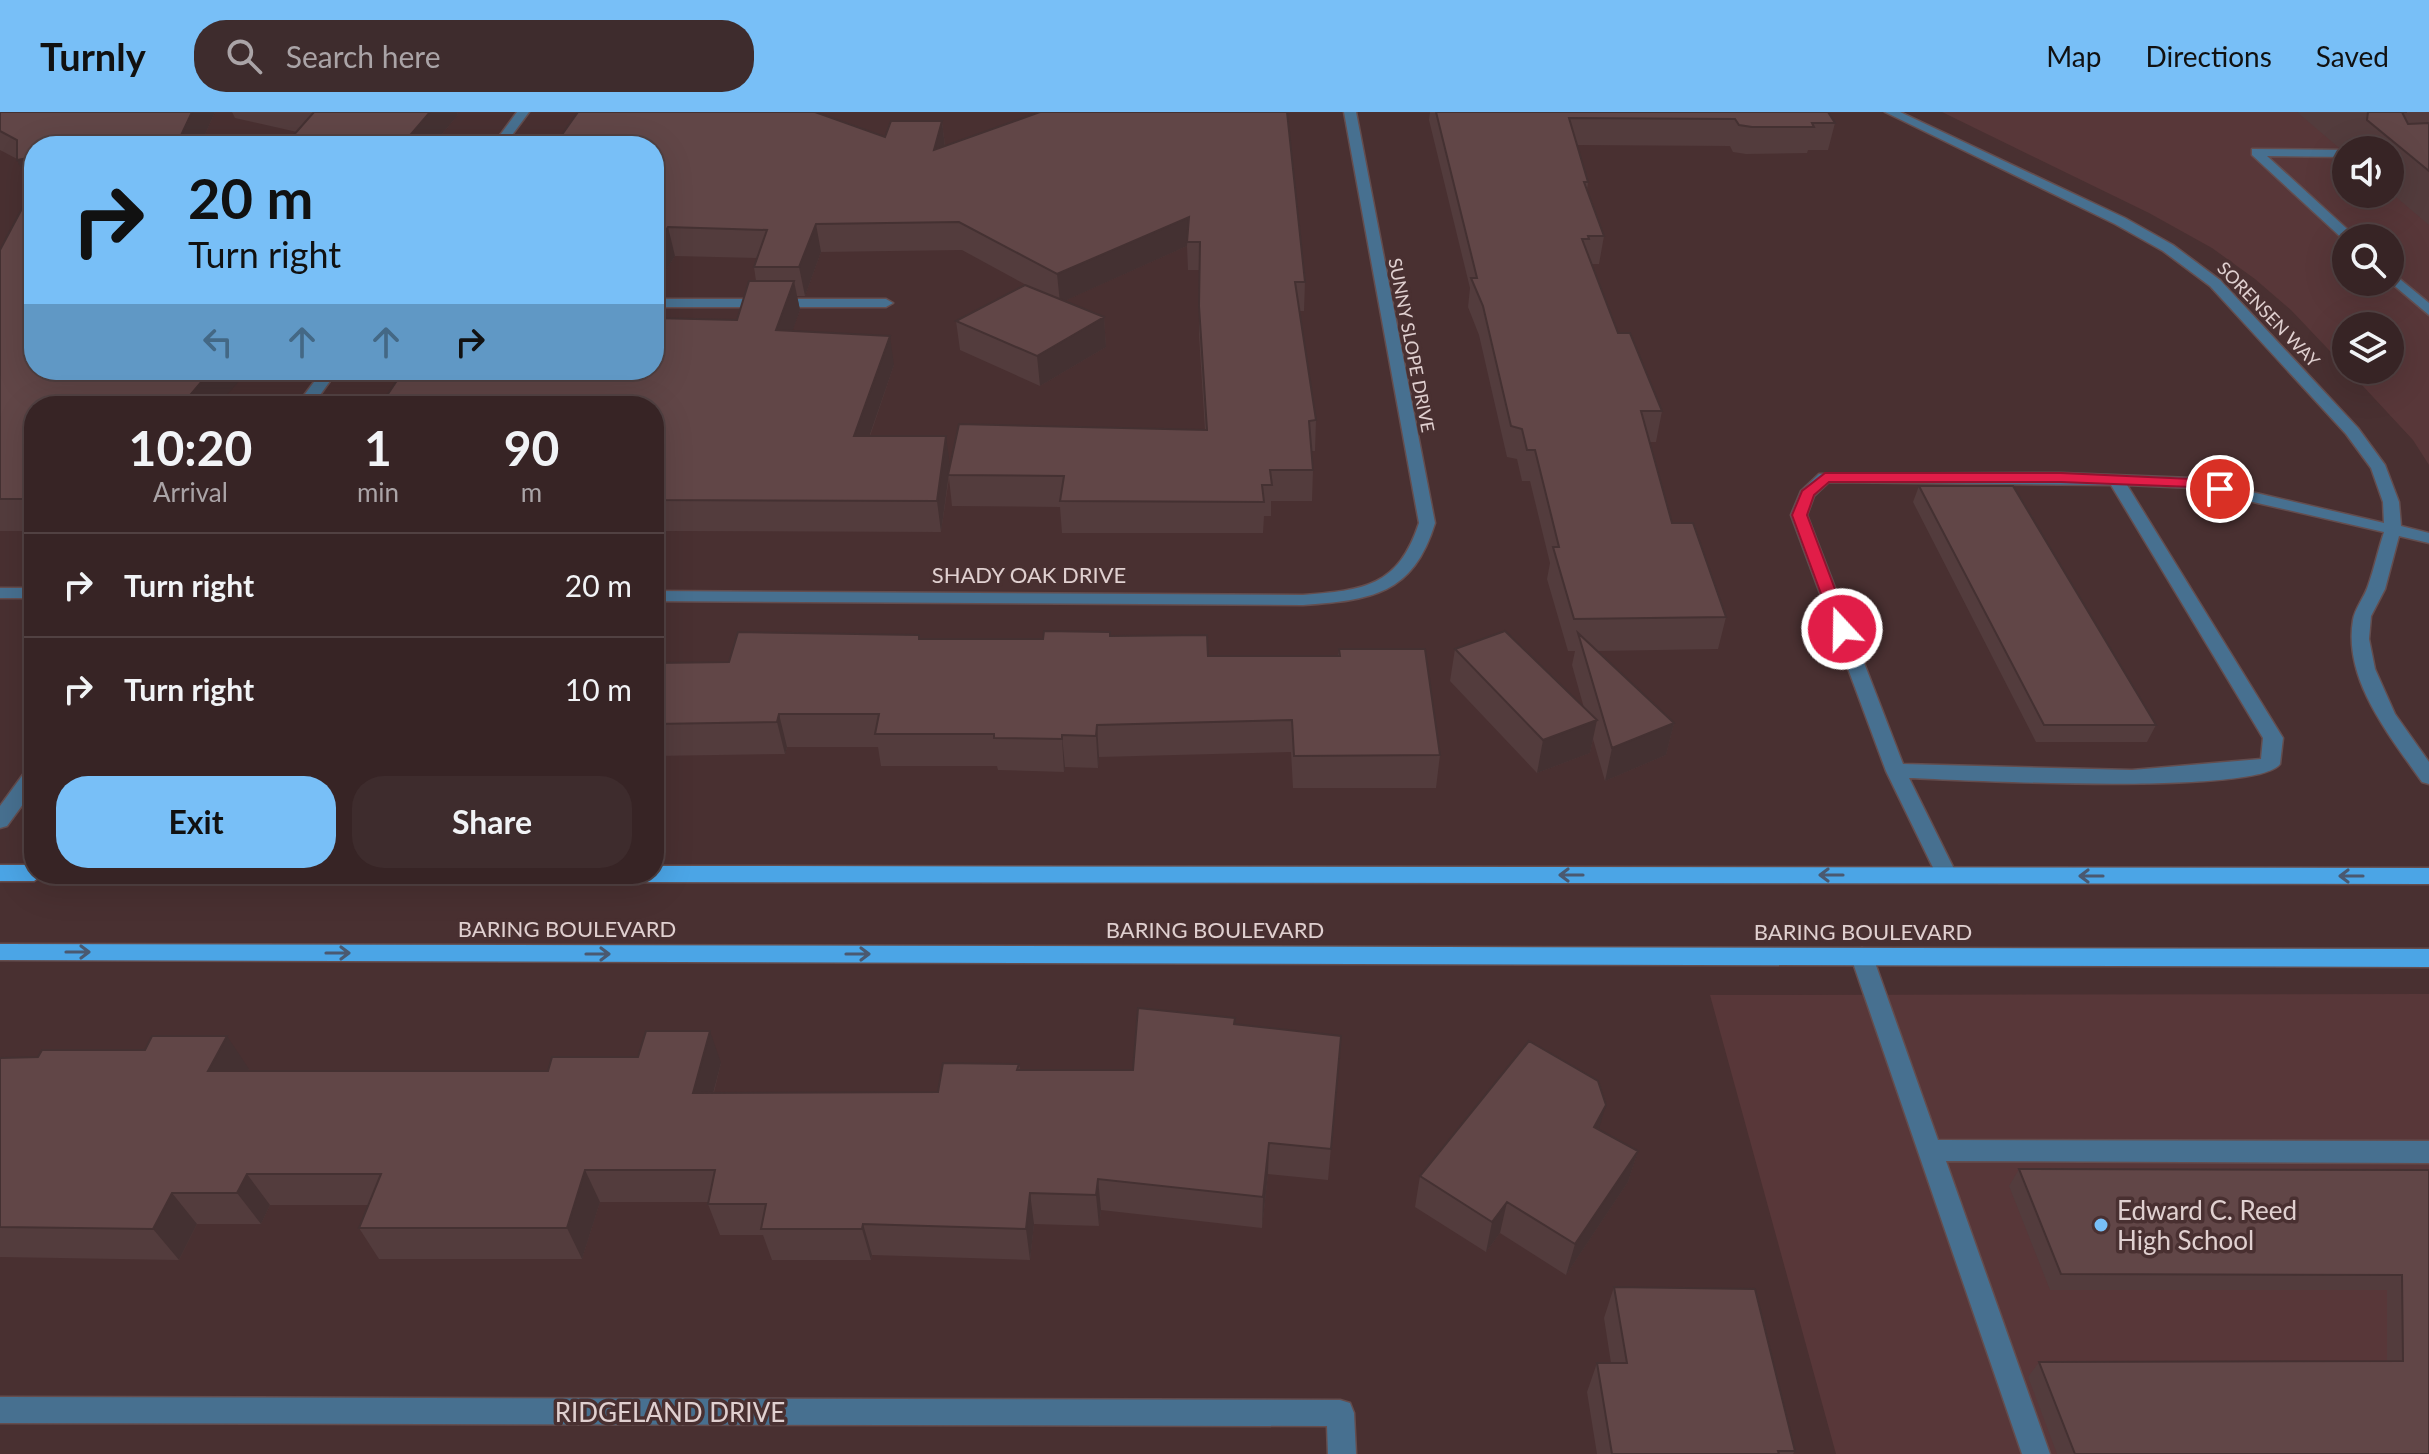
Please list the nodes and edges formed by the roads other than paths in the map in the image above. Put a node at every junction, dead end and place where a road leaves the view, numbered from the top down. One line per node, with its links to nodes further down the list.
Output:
1 (523, 112): 4 (street)
2 (1350, 112): 14 (street, SUNNY SLOPE DRIVE)
3 (1891, 112): 12 (street, SORENSEN WAY)
4 (505, 136)
5 (2332, 153): 6 (street)
6 (2335, 224)
7 (2404, 288): 10 (street)
8 (664, 303): 9 (street)
9 (886, 303)
10 (2429, 311)
11 (2116, 480): 12 (street); 18 (street); 18 (street)
12 (2393, 529): 13 (street); 19 (street, SORENSEN WAY)
13 (2429, 538)
14 (1400, 577): 17 (street, SHADY OAK DRIVE)
15 (0, 593): 16 (street)
16 (24, 593)
17 (664, 596)
18 (1896, 771): 25 (street)
19 (2429, 777)
20 (24, 788): 21 (street)
21 (0, 821)
22 (0, 873): 23 (main road)
23 (24, 873)
24 (664, 874): 25 (main road, one-way to 24)
25 (1946, 875): 26 (main road, one-way to 25)
26 (2429, 876)
27 (0, 952): 28 (main road, BARING BOULEVARD, one-way to 28)
28 (1862, 957): 29 (main road, BARING BOULEVARD); 30 (street)
29 (2429, 958)
30 (1929, 1150): 31 (street); 34 (street)
31 (2429, 1152)
32 (0, 1410): 33 (street, RIDGELAND DRIVE)
33 (1342, 1454)
34 (2036, 1454)

